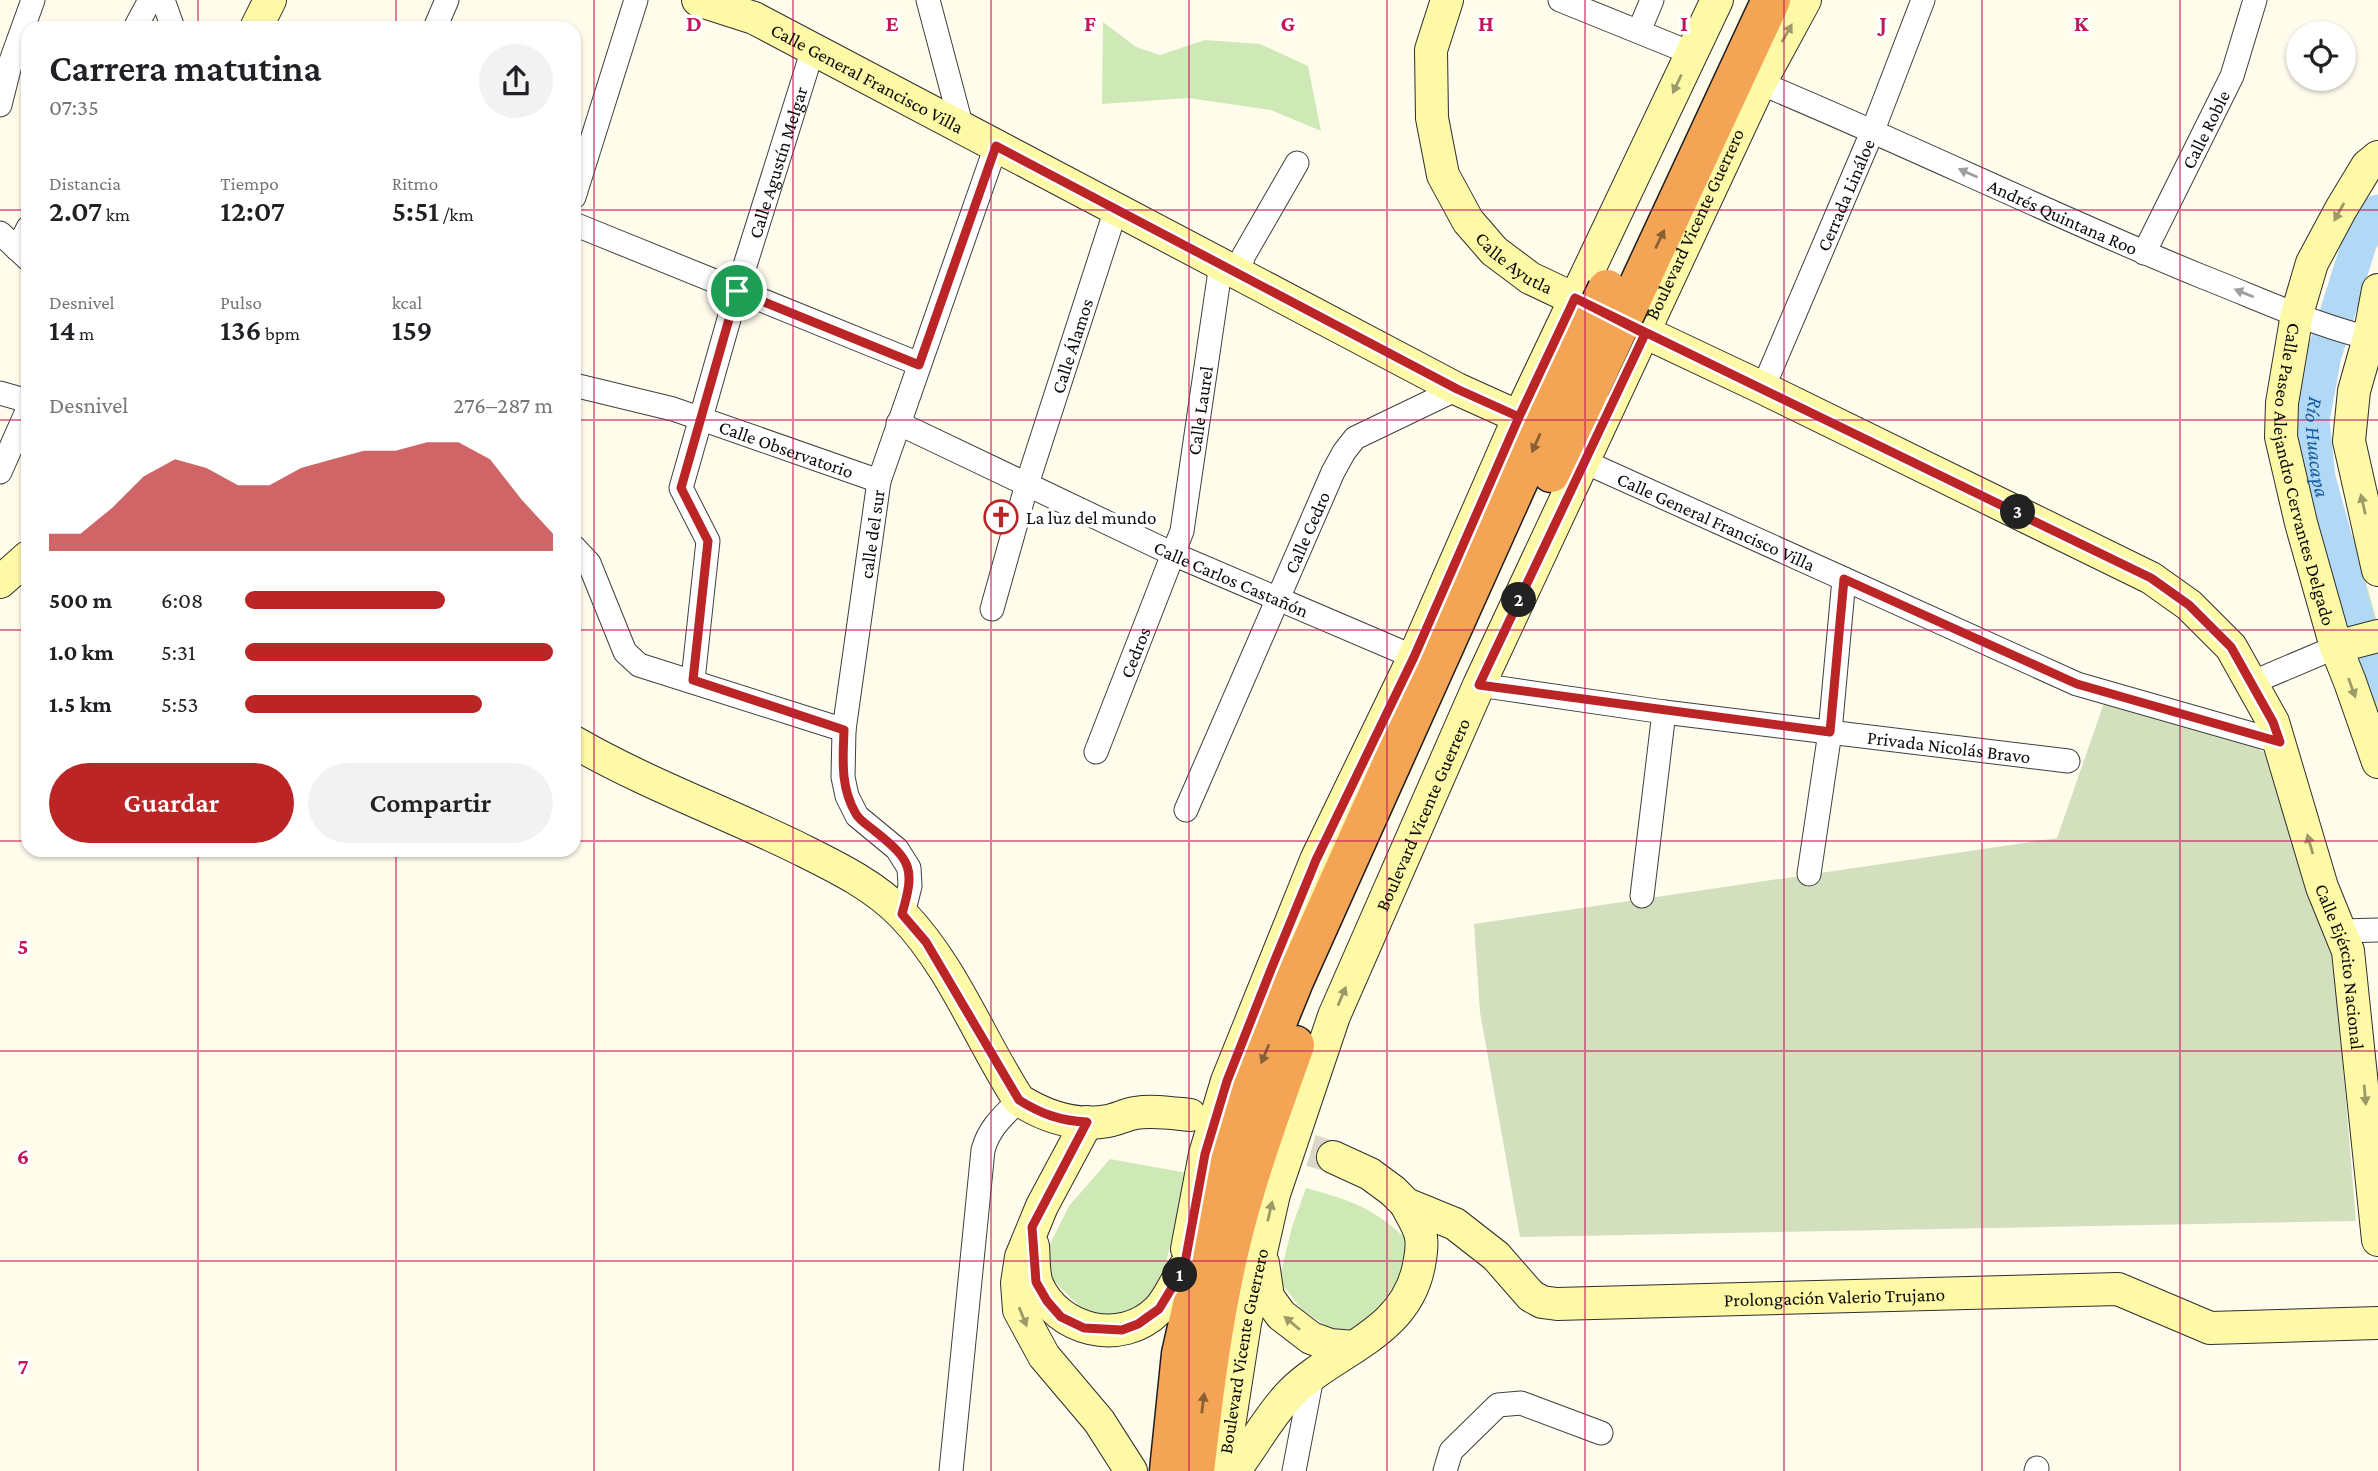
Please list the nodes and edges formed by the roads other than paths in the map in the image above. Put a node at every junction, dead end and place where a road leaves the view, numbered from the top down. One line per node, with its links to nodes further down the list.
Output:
1 (33, 0): 18 (street)
2 (150, 0): 19 (street)
3 (163, 0): 20 (street)
4 (270, 0): 21 (main road)
5 (447, 0): 22 (street)
6 (636, 0): 34 (street)
7 (698, 0): 25 (main road, Calle General Francisco Villa)
8 (928, 0): 29 (street)
9 (1447, 0): 41 (main road, Calle Ayutla)
10 (1560, 0): 23 (street)
11 (1652, 0): 23 (street)
12 (1717, 0): 26 (main road, Boulevard Vicente Guerrero)
13 (1745, 0): 41 (highway, Boulevard Vicente Guerrero)
14 (1771, 0): 41 (highway, Boulevard Vicente Guerrero, one-way to 14)
15 (1805, 0): 27 (main road, Boulevard Vicente Guerrero, one-way to 15)
16 (1923, 0): 30 (street, Cerrada Lináloe)
17 (2255, 0): 37 (street, Calle Roble)
18 (25, 21)
19 (139, 21)
20 (170, 21)
21 (260, 21)
22 (438, 21)
23 (1639, 31): 26 (street)
24 (21, 33): 28 (street)
25 (813, 49): 29 (main road, Calle General Francisco Villa); 40 (street, Calle Agustín Melgar)
26 (1691, 53): 41 (main road, Boulevard Vicente Guerrero, one-way to 41)
27 (1760, 83): 30 (street, Andrés Quintana Roo); 41 (main road, Boulevard Vicente Guerrero)
28 (0, 105)
29 (962, 128): 31 (main road, Calle General Francisco Villa)
30 (1873, 130): 37 (street, Andrés Quintana Roo, one-way to 30); 47 (street, Cerrada Lináloe)
31 (996, 146): 35 (main road, Calle General Francisco Villa); 44 (street, calle del sur)
32 (2378, 156): 42 (main road, Calle Paseo Alejandro Cervantes Delgado, one-way to 42)
33 (1297, 163): 38 (street, Calle Laurel)
34 (581, 175)
35 (1116, 209): 38 (main road, Calle General Francisco Villa); 58 (street, Calle Álamos)
36 (581, 227): 40 (street)
37 (2144, 253): 42 (street, Andrés Quintana Roo, one-way to 37)
38 (1229, 268): 48 (main road, Calle General Francisco Villa); 60 (street, Calle Laurel)
39 (2378, 290): 43 (main road)
40 (737, 291): 44 (street); 52 (street, Calle Agustín Melgar)
41 (1614, 306): 45 (highway, Boulevard Vicente Guerrero, bridge); 47 (main road, Calle Ayutla); 51 (main road, Boulevard Vicente Guerrero); 55 (main road, Boulevard Vicente Guerrero)
42 (2302, 316): 43 (street, Andrés Quintana Roo); 68 (main road, Calle Paseo Alejandro Cervantes Delgado)
43 (2368, 338): 62 (main road, one-way to 43)
44 (919, 365): 53 (street, calle del sur)
45 (1577, 384): 103 (highway, Boulevard Vicente Guerrero, one-way to 103); 104 (highway, Boulevard Vicente Guerrero, one-way to 45)
46 (581, 387): 52 (street, Calle Observatorio)
47 (1763, 388): 71 (main road, Calle Ayutla)
48 (1457, 389): 51 (main road, Calle General Francisco Villa); 65 (street, Calle Cedro)
49 (0, 393): 50 (street)
50 (21, 399)
51 (1519, 417): 69 (main road, Boulevard Vicente Guerrero)
52 (700, 418): 57 (street, Calle Observatorio); 70 (street, Calle Agustín Melgar)
53 (898, 423): 57 (street, calle del sur); 58 (street, Calle Carlos Castañón)
54 (21, 425): 56 (street)
55 (1585, 461): 63 (street, Calle General Francisco Villa); 72 (main road, Boulevard Vicente Guerrero)
56 (0, 472)
57 (879, 481): 74 (street, calle del sur)
58 (1027, 484): 60 (street, Calle Carlos Castañón); 66 (street, Calle Álamos)
59 (581, 554): 70 (street)
60 (1173, 554): 65 (street, Calle Carlos Castañón); 78 (street, Cedros)
61 (21, 563): 64 (main road)
62 (2378, 570)
63 (1844, 579): 75 (street); 76 (street, Calle General Francisco Villa)
64 (0, 582)
65 (1278, 599): 69 (street, Calle Carlos Castañón); 81 (street, Calle Cedro)
66 (992, 609)
67 (2378, 636): 68 (main road)
68 (2341, 646): 71 (street); 80 (main road, Calle Paseo Alejandro Cervantes Delgado, one-way to 80)
69 (1414, 657): 95 (main road, Boulevard Vicente Guerrero)
70 (693, 680): 74 (street)
71 (2251, 682): 76 (main road, Calle Ayutla)
72 (1479, 685): 73 (street, Privada Nicolás Bravo); 94 (main road, Boulevard Vicente Guerrero, one-way to 72)
73 (1664, 712): 75 (street, Privada Nicolás Bravo); 83 (street)
74 (844, 730): 84 (street, calle del sur)
75 (1830, 732): 79 (street, Privada Nicolás Bravo); 82 (street)
76 (2280, 742): 86 (main road, Calle Ejército Nacional, one-way to 76)
77 (581, 746): 84 (main road)
78 (1096, 752)
79 (2068, 761)
80 (2378, 762)
81 (1186, 810)
82 (1809, 874)
83 (1642, 896)
84 (902, 914): 87 (main road)
85 (2378, 930): 86 (street)
86 (2341, 931): 93 (main road, Calle Ejército Nacional, one-way to 93)
87 (1019, 1100): 89 (main road); 100 (street)
88 (1190, 1115): 89 (main road)
89 (1087, 1122): 92 (main road)
90 (1333, 1157): 91 (main road, Prolongación Valerio Trujano)
91 (1406, 1204): 96 (main road, Prolongación Valerio Trujano); 97 (main road)
92 (1032, 1227): 95 (main road); 101 (main road, one-way to 101)
93 (2377, 1229)
94 (1261, 1251): 97 (main road, one-way to 94); 105 (main road, Boulevard Vicente Guerrero)
95 (1184, 1268): 102 (main road, Boulevard Vicente Guerrero)
96 (2378, 1323)
97 (1353, 1347): 98 (main road)
98 (1312, 1377): 106 (main road); 107 (street)
99 (1601, 1433): 108 (street)
100 (951, 1471)
101 (1131, 1471)
102 (1151, 1471)
103 (1169, 1471)
104 (1195, 1471)
105 (1222, 1471)
106 (1234, 1471)
107 (1294, 1471)
108 (1445, 1471)

